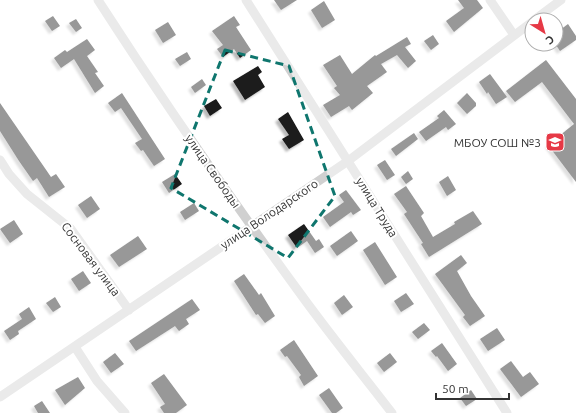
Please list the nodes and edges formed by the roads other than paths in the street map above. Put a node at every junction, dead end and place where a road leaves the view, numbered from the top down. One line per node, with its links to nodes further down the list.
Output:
1 (98, 0): 10 (street, улица Свободы)
2 (246, 0): 9 (street, улица Труда)
3 (490, 0): 7 (street)
4 (560, 0): 5 (street, улица Володарского)
5 (545, 12)
6 (524, 28): 7 (street, улица Володарского)
7 (514, 35): 9 (street, улица Володарского)
8 (0, 160): 11 (street, Сосновая улица)
9 (348, 161): 10 (street, улица Володарского); 16 (street, улица Труда)
10 (251, 226): 11 (street, улица Володарского); 15 (street, улица Свободы)
11 (129, 310): 12 (street, улица Володарского)
12 (74, 347): 13 (street, улица Володарского); 14 (street)
13 (0, 396)
14 (125, 413)
15 (392, 413)
16 (508, 413)

